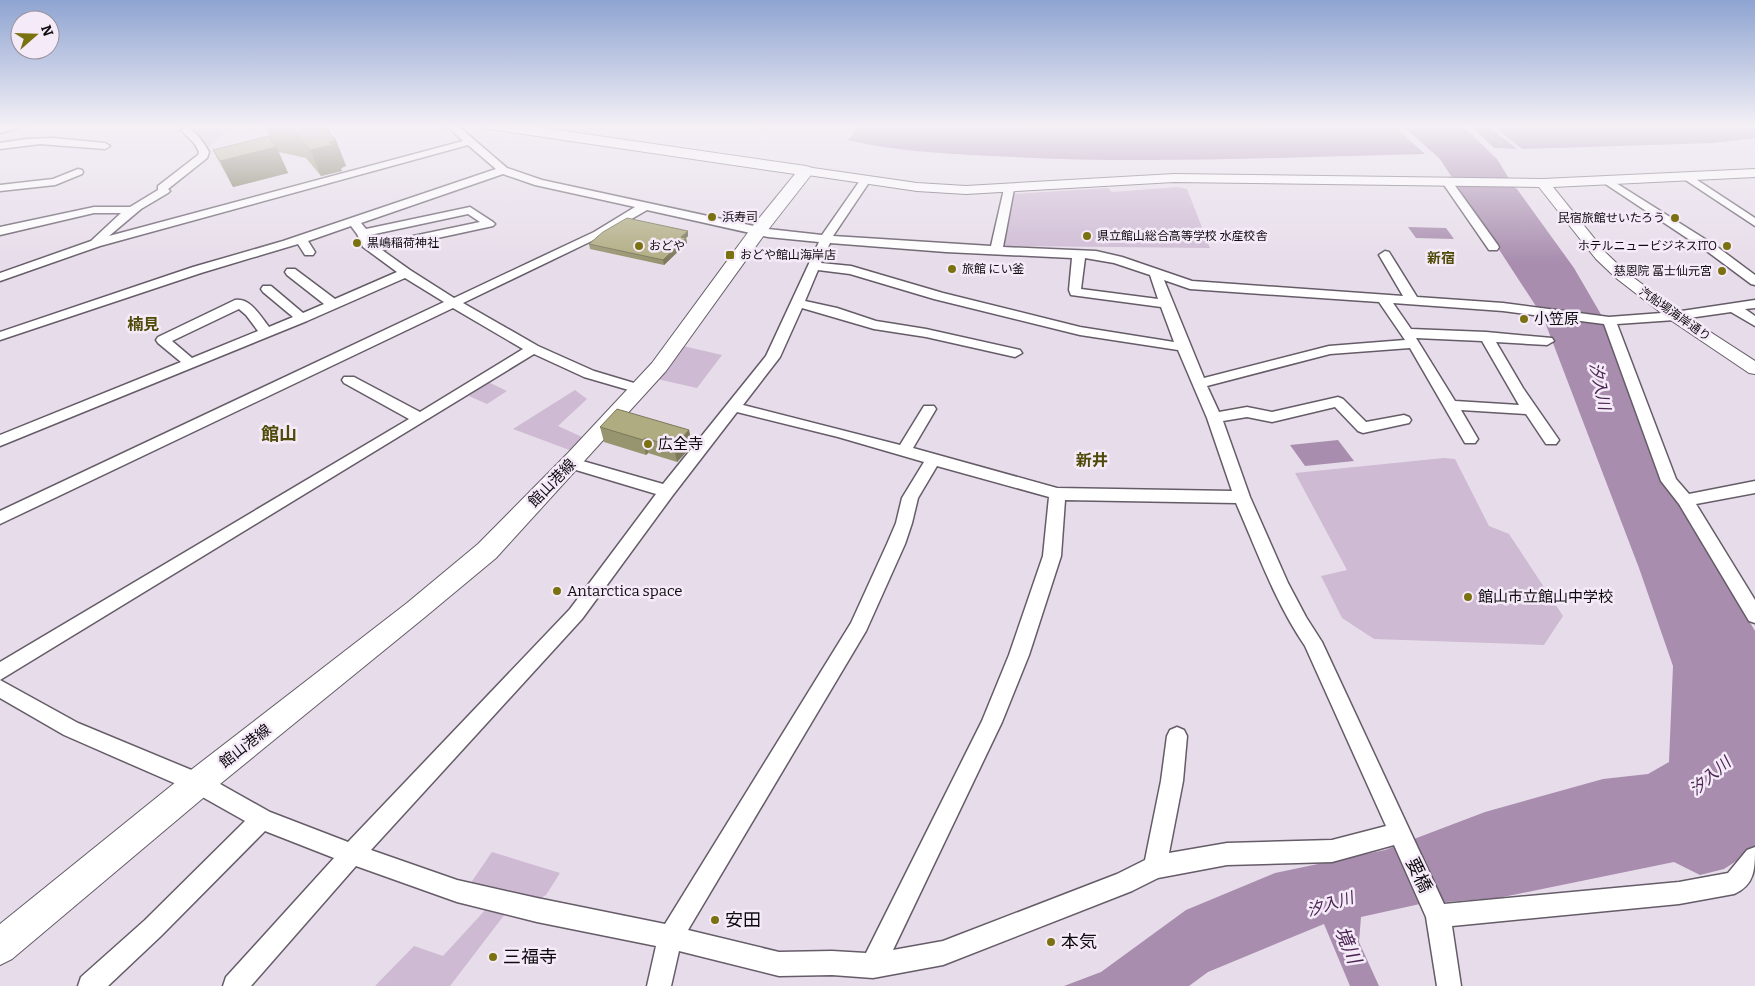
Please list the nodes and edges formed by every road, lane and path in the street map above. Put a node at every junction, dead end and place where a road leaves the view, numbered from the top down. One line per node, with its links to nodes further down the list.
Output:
1 (184, 171): 17 (street)
2 (363, 171): 25 (street)
3 (500, 171): 18 (street)
4 (506, 171): 16 (street)
5 (799, 171): 7 (main road)
6 (78, 172): 14 (street)
7 (806, 172): 10 (street); 21 (main road, 館山港線)
8 (1755, 173): 9 (street)
9 (1688, 177): 11 (street); 19 (street)
10 (865, 180): 15 (street); 24 (street)
11 (1608, 181): 13 (street); 37 (street)
12 (1450, 182): 13 (street); 15 (street); 26 (street)
13 (1542, 183): 47 (street, 汽船場海岸通り)
14 (0, 188)
15 (1009, 189): 28 (street)
16 (646, 206): 21 (street); 41 (street)
17 (133, 210): 20 (street); 25 (street)
18 (354, 222): 22 (street); 23 (street)
19 (1755, 223)
20 (0, 231)
21 (758, 231): 24 (street); 63 (main road, 館山港線)
22 (363, 233): 27 (street); 27 (street)
23 (301, 239): 29 (street); 52 (street)
24 (827, 240): 28 (street); 32 (street)
25 (96, 243): 36 (street)
26 (1493, 247)
27 (373, 248): 34 (street)
28 (996, 251): 30 (street)
29 (309, 252)
30 (1079, 253): 35 (street); 44 (street)
31 (1385, 255): 40 (street)
32 (813, 266): 42 (street); 56 (street)
33 (291, 272): 43 (street)
34 (406, 273): 41 (street); 43 (street)
35 (1155, 273): 39 (street); 44 (street, 要橋)
36 (0, 277)
37 (1755, 281)
38 (267, 290): 48 (street)
39 (1382, 298): 40 (street); 54 (street)
40 (1412, 300): 49 (street)
41 (454, 303): 57 (street); 82 (street)
42 (798, 303): 58 (street); 65 (street)
43 (333, 304): 48 (street)
44 (1166, 304): 56 (street, 要橋)
45 (1755, 304): 46 (street)
46 (1733, 307): 47 (street); 50 (street)
47 (1675, 316): 49 (street); 60 (street, 汽船場海岸通り)
48 (302, 318): 51 (street)
49 (1607, 321): 81 (street)
50 (1755, 322)
51 (266, 332): 59 (street); 59 (street)
52 (0, 336)
53 (1486, 336): 54 (street); 55 (street); 67 (street)
54 (1410, 338): 62 (street); 64 (street)
55 (1548, 341)
56 (1183, 348): 62 (street, 要橋)
57 (533, 349): 63 (street); 69 (street)
58 (1015, 353)
59 (190, 362): 73 (street)
60 (1755, 369)
61 (349, 380): 69 (street)
62 (1198, 384): 68 (street, 要橋)
63 (639, 389): 76 (main road, 館山港線)
64 (1449, 405): 67 (street); 71 (street)
65 (734, 407): 74 (street); 78 (street)
66 (929, 409): 74 (street)
67 (1530, 410): 72 (street)
68 (1214, 418): 70 (street); 80 (street, 要橋)
69 (420, 419): 84 (street)
70 (1404, 420)
71 (1470, 439)
72 (1551, 440)
73 (0, 441)
74 (903, 452): 75 (street)
75 (933, 460): 79 (street); 94 (street)
76 (572, 463): 78 (street); 87 (main road, 館山港線)
77 (1755, 487): 81 (street)
78 (667, 491): 90 (street)
79 (1057, 494): 80 (street); 96 (street)
80 (1242, 496): 89 (street, 要橋)
81 (1685, 500): 83 (street)
82 (0, 518)
83 (1755, 616)
84 (0, 672)
85 (0, 688): 87 (street)
86 (1177, 736): 92 (street)
87 (198, 782): 88 (street); 95 (main road, 館山港線)
88 (262, 819): 90 (street); 97 (street)
89 (1401, 836): 92 (street); 93 (street, 要橋)
90 (352, 854): 94 (street); 98 (street)
91 (1755, 858): 93 (street)
92 (1154, 867): 96 (street)
93 (1437, 913): 100 (street, 要橋)
94 (670, 938): 96 (street); 99 (street)
95 (0, 946)
96 (873, 966)
97 (90, 986)
98 (235, 986)
99 (659, 986)
100 (1449, 986)

